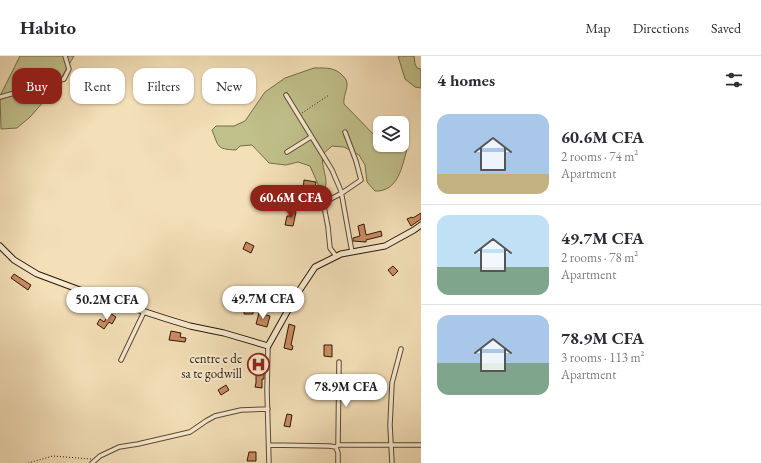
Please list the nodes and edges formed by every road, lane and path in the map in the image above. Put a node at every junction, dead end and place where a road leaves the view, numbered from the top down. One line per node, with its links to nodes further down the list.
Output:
1 (65, 56): 4 (street)
2 (286, 95): 5 (street)
3 (329, 95): 5 (path)
4 (0, 97)
5 (299, 115): 7 (street)
6 (345, 132): 10 (street)
7 (311, 137): 8 (street); 10 (street)
8 (287, 152)
9 (321, 191): 11 (street)
10 (342, 194): 11 (street); 14 (street)
11 (323, 203): 15 (street)
12 (421, 225): 14 (street)
13 (0, 246): 16 (street)
14 (352, 252): 15 (street)
15 (336, 256): 17 (street)
16 (144, 312): 17 (street); 19 (street)
17 (268, 346): 21 (street)
18 (401, 350): 25 (street)
19 (121, 360)
20 (339, 362): 24 (street)
21 (268, 409): 22 (street); 26 (street)
22 (269, 445): 24 (street); 29 (street)
23 (421, 445): 25 (street)
24 (337, 446): 25 (street); 30 (street)
25 (391, 446): 31 (street)
26 (96, 459): 27 (path); 28 (street)
27 (28, 463)
28 (92, 463)
29 (269, 463)
30 (338, 463)
31 (392, 463)

